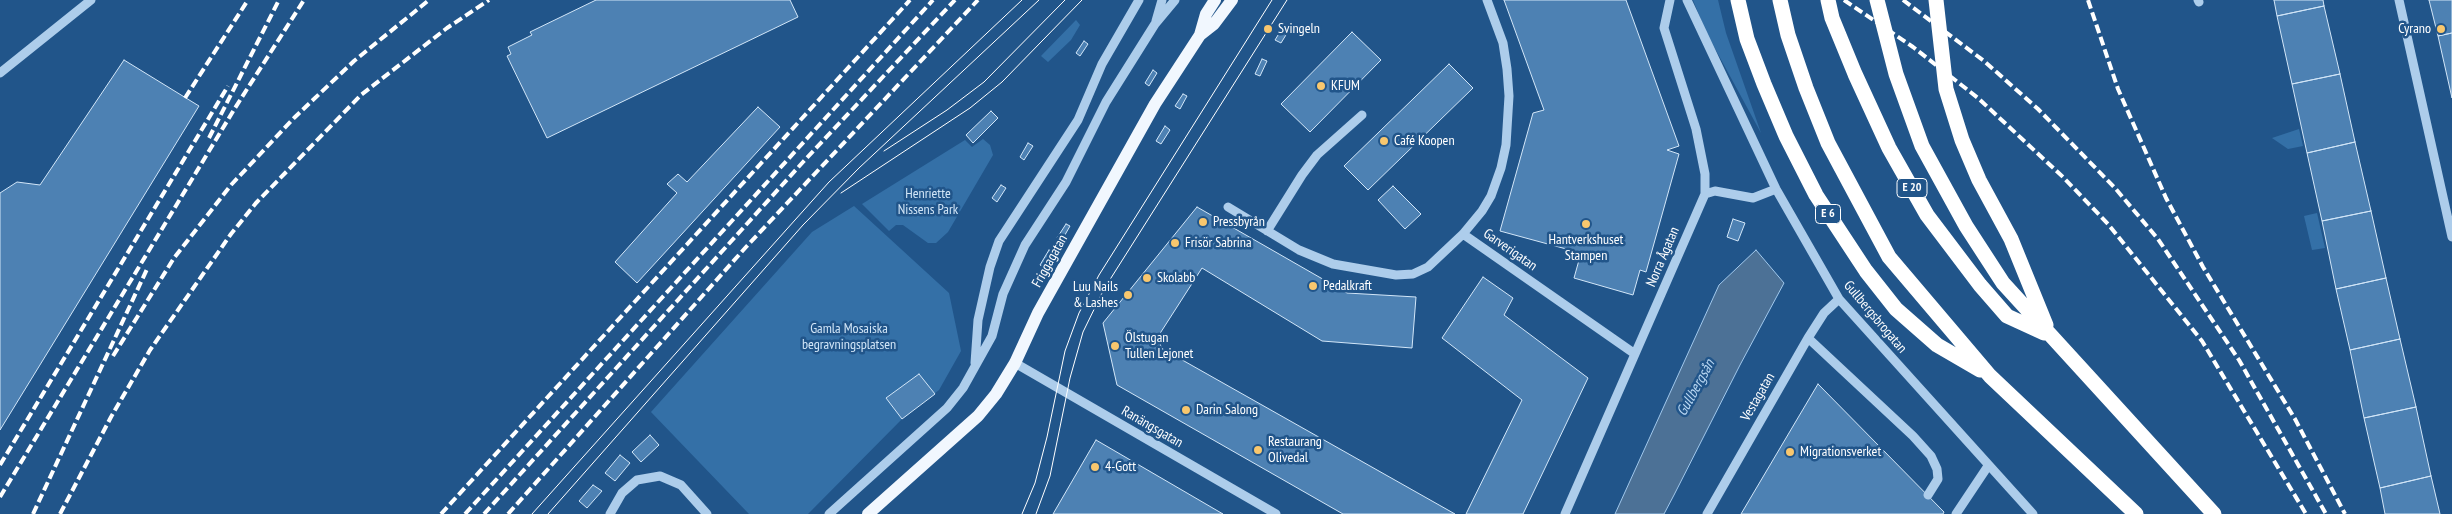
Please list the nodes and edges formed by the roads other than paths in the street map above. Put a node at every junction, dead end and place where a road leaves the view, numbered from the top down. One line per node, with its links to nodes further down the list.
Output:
1 (91, 0): 18 (street)
2 (1139, 0): 31 (street)
3 (1162, 0): 16 (street)
4 (1175, 0): 16 (street)
5 (1215, 0): 17 (main road)
6 (1232, 0): 17 (main road, Friggagatan)
7 (1486, 0): 24 (street)
8 (1670, 0): 21 (street, Norra Ågatan)
9 (1687, 0): 20 (street, Gullbergsbrogatan)
10 (1738, 0): 32 (highway, E 6)
11 (1780, 0): 32 (highway, E 6)
12 (1828, 0): 27 (highway, E 20)
13 (1877, 0): 27 (highway)
14 (1936, 0): 27 (highway)
15 (2399, 0): 25 (street)
16 (1155, 24): 31 (street)
17 (1200, 35): 30 (main road, Friggagatan)
18 (0, 73)
19 (1362, 115): 23 (street)
20 (1776, 189): 21 (street); 26 (street, Gullbergsbrogatan)
21 (1705, 194): 29 (street, Norra Ågatan)
22 (1228, 207): 23 (street, Garverigatan)
23 (1268, 231): 24 (street, Garverigatan)
24 (1463, 234): 29 (street, Garverigatan)
25 (2452, 237)
26 (1839, 298): 28 (street, Vestagatan); 33 (street, Gullbergsbrogatan)
27 (2050, 336): 45 (highway)
28 (1808, 338): 34 (street); 41 (street, Vestagatan)
29 (1635, 354): 40 (street, Norra Ågatan)
30 (1015, 363): 38 (main road, Friggagatan); 39 (street, Ranängsgatan)
31 (975, 365): 37 (street)
32 (1990, 376): 44 (highway, E 6)
33 (1988, 466): 42 (street); 43 (street, Gullbergsbrogatan)
34 (1928, 495)
35 (610, 514): 36 (street)
36 (707, 514)
37 (829, 514)
38 (868, 514)
39 (1276, 514)
40 (1565, 514)
41 (1707, 514)
42 (1956, 514)
43 (2033, 514)
44 (2136, 514)
45 (2214, 514)

